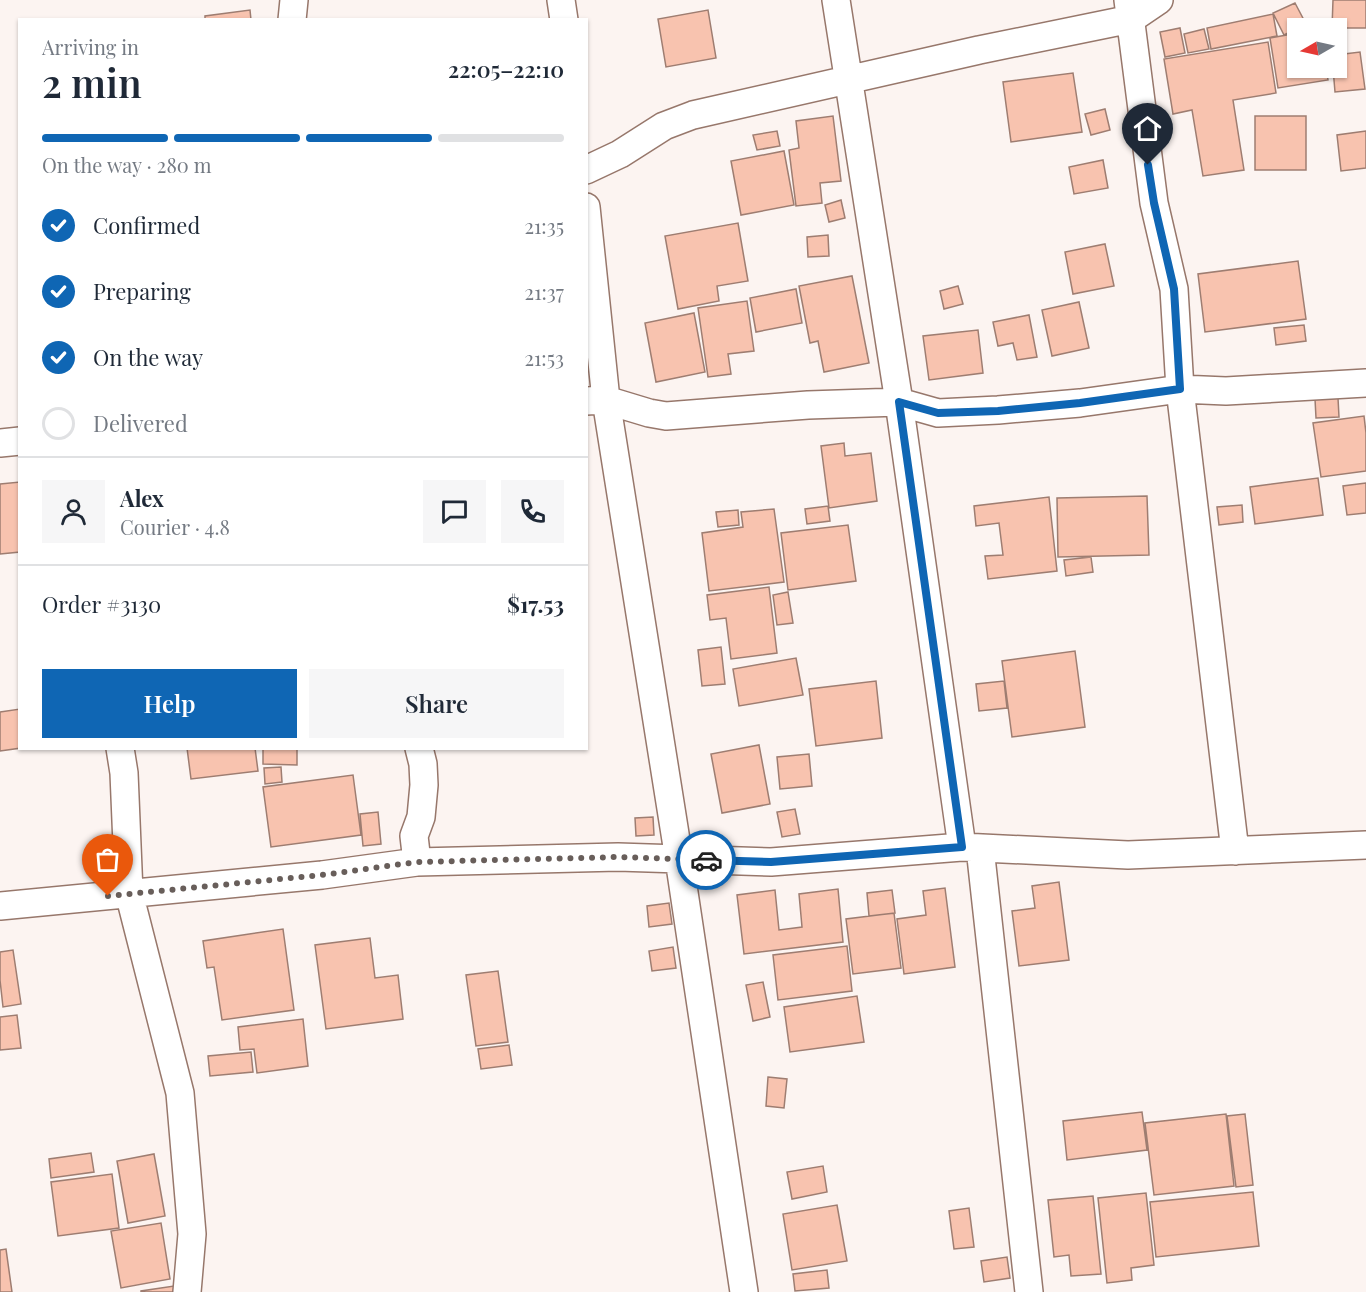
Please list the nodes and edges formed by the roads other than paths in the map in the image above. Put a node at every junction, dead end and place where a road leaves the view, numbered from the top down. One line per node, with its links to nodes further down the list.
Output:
1 (294, 0): 6 (street)
2 (561, 0): 7 (street)
3 (836, 0): 8 (street)
4 (1159, 0): 5 (street)
5 (1129, 10): 8 (street); 12 (street)
6 (292, 18)
7 (564, 18)
8 (848, 79): 9 (street); 14 (street)
9 (588, 169)
10 (588, 246): 13 (street)
11 (1366, 382): 12 (street)
12 (1180, 389): 14 (street); 21 (street)
13 (596, 400): 14 (street); 22 (street)
14 (899, 402): 20 (street)
15 (18, 441): 16 (street)
16 (0, 443)
17 (120, 750): 24 (street)
18 (420, 750): 23 (street)
19 (1366, 845): 21 (street)
20 (971, 847): 21 (street); 22 (street); 28 (street)
21 (1235, 850)
22 (678, 858): 23 (street); 27 (street)
23 (417, 862): 24 (street)
24 (129, 894): 25 (street); 26 (street)
25 (0, 906)
26 (187, 1292)
27 (744, 1292)
28 (1029, 1292)

